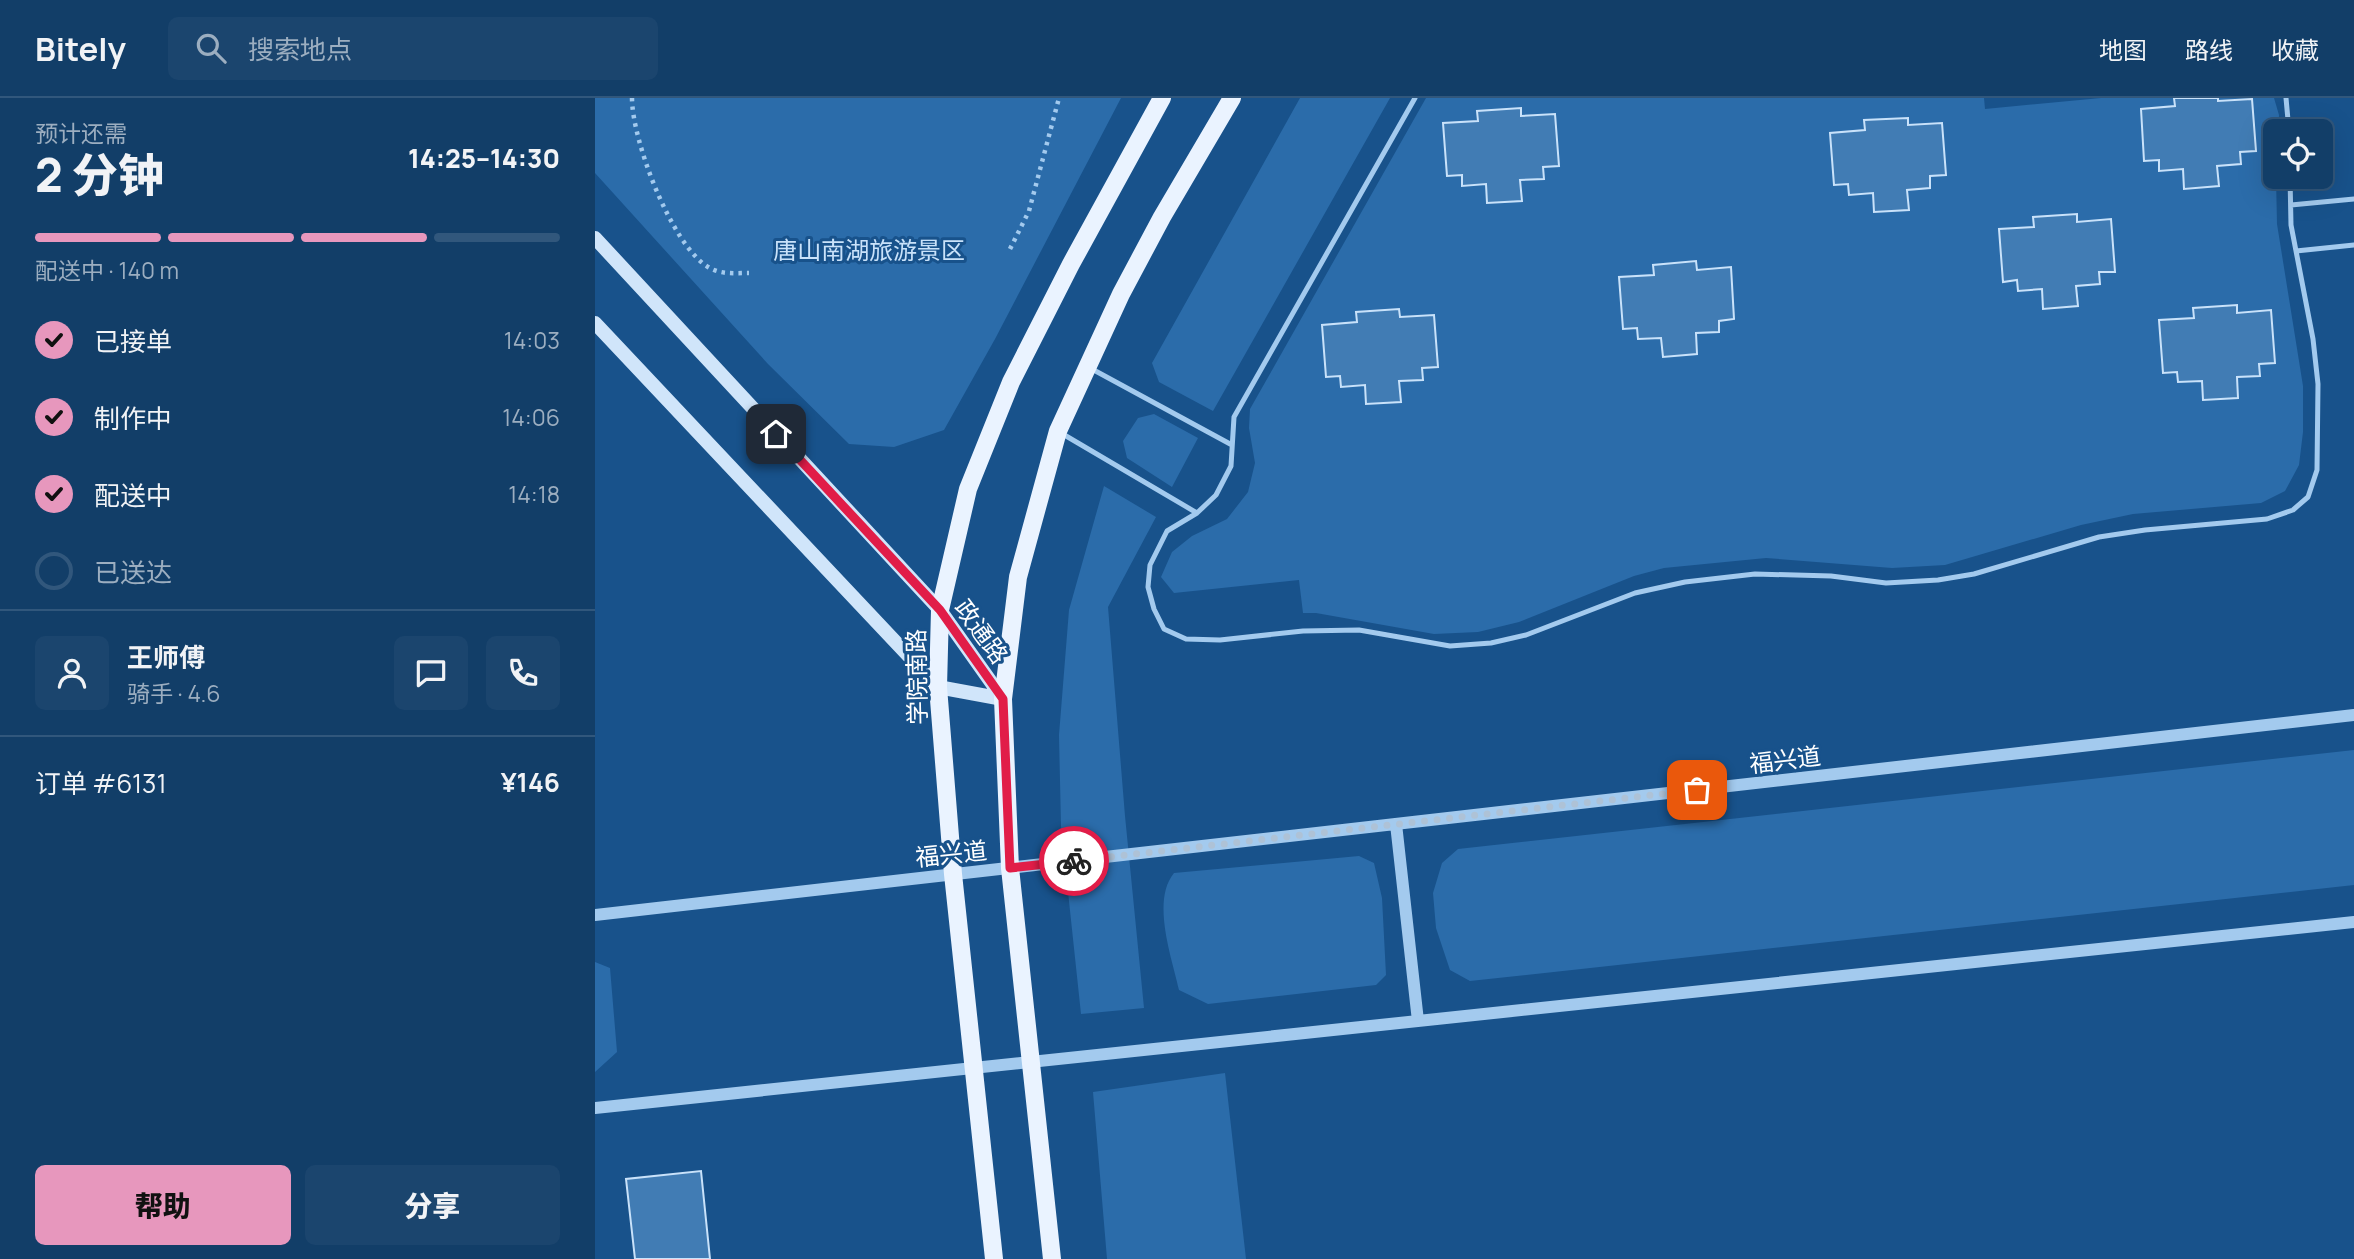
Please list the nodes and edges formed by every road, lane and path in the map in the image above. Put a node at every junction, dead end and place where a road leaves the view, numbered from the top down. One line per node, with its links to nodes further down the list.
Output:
1 (632, 98): 15 (path)
2 (1059, 98): 13 (path)
3 (1162, 98): 21 (main road, 学院南路)
4 (1232, 98): 17 (main road)
5 (1415, 98): 19 (lane)
6 (2286, 98): 7 (lane)
7 (2288, 119)
8 (2290, 189): 10 (lane)
9 (2354, 199): 10 (lane)
10 (2291, 205): 14 (lane)
11 (595, 237): 21 (main road, 政通路)
12 (2354, 245): 14 (lane)
13 (1010, 248)
14 (2295, 251): 20 (lane)
15 (750, 273)
16 (595, 324): 22 (main road)
17 (1087, 367): 18 (main road); 19 (lane)
18 (1058, 431): 20 (lane); 23 (main road)
19 (1232, 445): 20 (lane)
20 (1197, 513)
21 (940, 610): 22 (main road, 学院南路); 23 (main road, 政通路)
22 (937, 687): 23 (main road, 政通路); 27 (main road, 学院南路)
23 (1003, 699): 26 (main road)
24 (2354, 715): 25 (street, 福兴道)
25 (1396, 824): 26 (street, 福兴道); 30 (street)
26 (1010, 868): 27 (street, 福兴道); 31 (main road)
27 (953, 874): 28 (street, 福兴道); 32 (main road, 学院南路)
28 (595, 915)
29 (2354, 922): 30 (street)
30 (1417, 1021): 31 (street)
31 (1030, 1062): 32 (street); 35 (main road)
32 (975, 1068): 33 (street); 34 (main road, 学院南路)
33 (595, 1108)
34 (994, 1259)
35 (1052, 1259)

